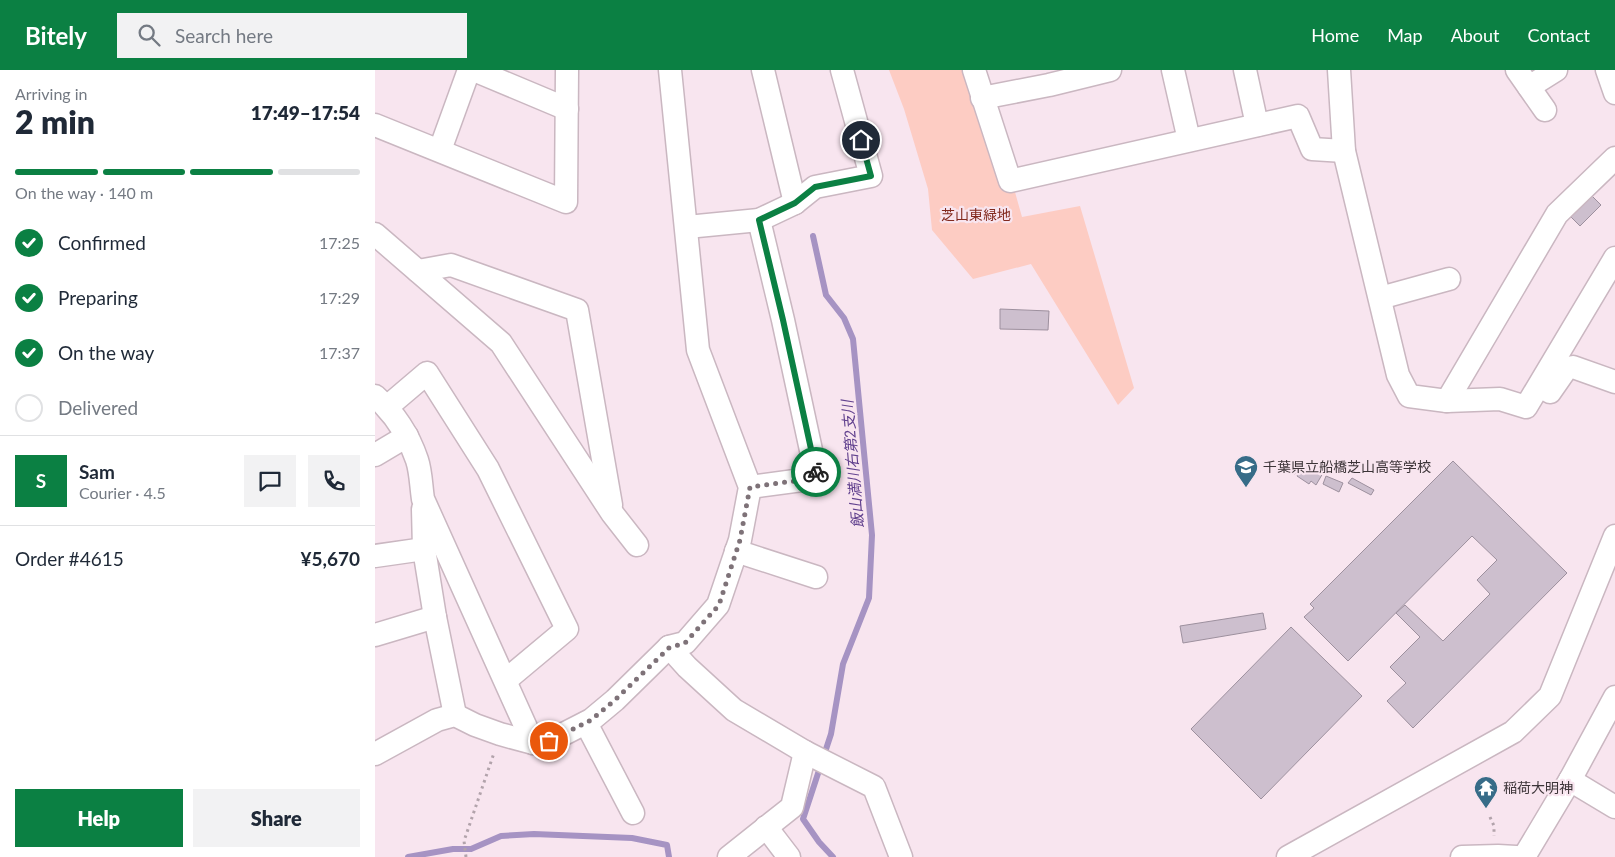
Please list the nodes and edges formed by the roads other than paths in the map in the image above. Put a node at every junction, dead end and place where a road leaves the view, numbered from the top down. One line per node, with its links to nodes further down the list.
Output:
1 (469, 70): 23 (street)
2 (474, 70): 18 (street)
3 (567, 70): 18 (street)
4 (670, 70): 28 (street)
5 (763, 70): 26 (street)
6 (842, 70): 26 (street)
7 (974, 70): 17 (street)
8 (1110, 70): 14 (street)
9 (1173, 70): 22 (street)
10 (1245, 70): 21 (street)
11 (1339, 70): 24 (street)
12 (1556, 70): 15 (street)
13 (1607, 70): 16 (street)
14 (1047, 77): 17 (street)
15 (1523, 78): 19 (street)
16 (1615, 93)
17 (982, 98): 22 (street)
18 (567, 109): 23 (street)
19 (1545, 110)
20 (375, 125): 23 (street)
21 (1257, 125): 22 (street); 24 (street)
22 (1189, 140)
23 (440, 150)
24 (1344, 151): 33 (street)
25 (1615, 158): 36 (street)
26 (795, 203): 27 (street)
27 (759, 220): 28 (street); 40 (street)
28 (687, 226): 40 (street)
29 (375, 234): 31 (street)
30 (1615, 258): 37 (street)
31 (418, 271): 42 (street); 42 (street)
32 (1449, 279): 33 (street)
33 (1380, 298): 36 (street)
34 (1615, 382): 37 (street)
35 (381, 401): 38 (street); 52 (street)
36 (1447, 401): 37 (street)
37 (1525, 407)
38 (407, 436): 39 (street); 41 (street)
39 (375, 456)
40 (750, 487): 46 (street)
41 (423, 499): 45 (street); 52 (street)
42 (612, 513): 44 (street)
43 (1615, 536): 67 (street)
44 (637, 545)
45 (424, 549): 47 (street); 49 (street)
46 (736, 551): 48 (street); 51 (street)
47 (375, 556)
48 (816, 577)
49 (435, 617): 50 (street); 54 (street)
50 (375, 635)
51 (669, 648): 55 (street); 57 (street)
52 (506, 680): 56 (street)
53 (1613, 706): 59 (street)
54 (455, 714): 56 (street); 58 (street)
55 (586, 723): 56 (street); 61 (street)
56 (533, 742)
57 (805, 752): 62 (street); 66 (street)
58 (375, 754)
59 (1570, 780): 60 (street); 63 (street)
60 (1615, 807)
61 (633, 813)
62 (766, 827): 64 (street); 65 (street)
63 (1525, 856): 68 (street)
64 (729, 857)
65 (789, 857)
66 (901, 857)
67 (1288, 857)
68 (1461, 857)

